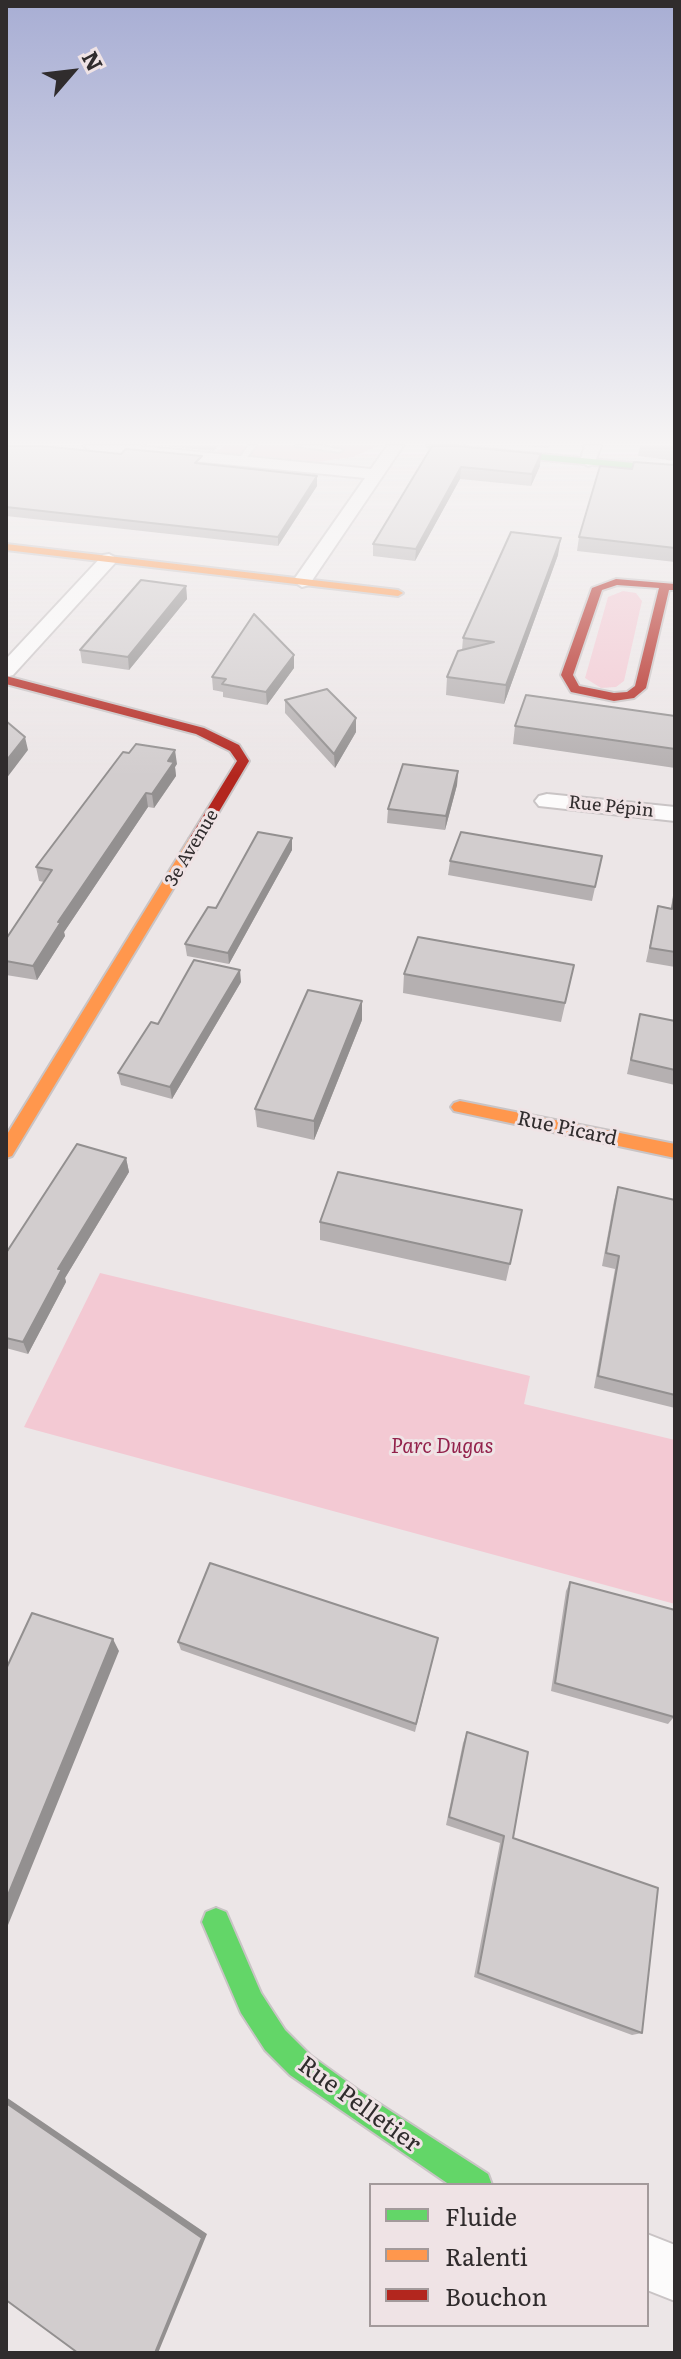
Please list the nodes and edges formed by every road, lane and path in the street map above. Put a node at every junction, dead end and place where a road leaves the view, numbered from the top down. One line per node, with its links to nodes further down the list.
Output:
1 (84, 556): 3 (street)
2 (319, 556): 4 (street)
3 (109, 559): 4 (street); 7 (street)
4 (302, 581): 6 (street)
5 (670, 586): 5 (street)
6 (398, 593)
7 (6, 671)
8 (6, 680): 12 (street, 3e Avenue)
9 (547, 801): 10 (street, Rue Pépin)
10 (675, 814)
11 (460, 1107): 13 (street, Rue Picard)
12 (6, 1151)
13 (675, 1151)
14 (216, 1922): 15 (street, Rue Pelletier)
15 (474, 2183)
16 (649, 2263): 17 (street)
17 (675, 2273)

